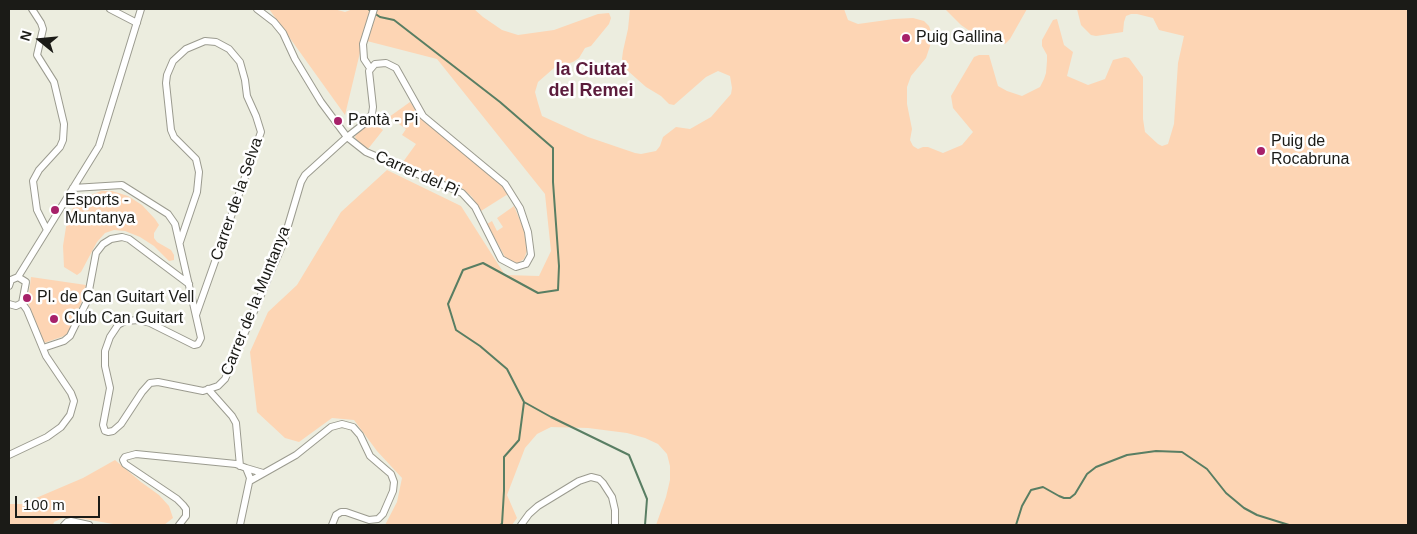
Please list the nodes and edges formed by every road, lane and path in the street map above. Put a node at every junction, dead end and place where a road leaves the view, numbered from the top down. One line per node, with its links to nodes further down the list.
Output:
1 (32, 9): 10 (street)
2 (110, 9): 6 (street)
3 (141, 9): 6 (street)
4 (257, 9): 8 (street)
5 (374, 9): 7 (street)
6 (137, 23): 9 (street)
7 (370, 68): 8 (street); 8 (street, Carrer del Pi)
8 (346, 137): 19 (street, Carrer de la Muntanya)
9 (73, 188): 10 (street); 11 (street, Carrer de la Muntanya)
10 (47, 230): 12 (street)
11 (180, 243): 14 (street, Carrer de la Muntanya); 17 (street, Carrer de la Selva)
12 (18, 277): 13 (street); 15 (street)
13 (9, 283)
14 (189, 284): 17 (street, Carrer de la Muntanya); 18 (street)
15 (22, 303): 16 (street); 18 (street)
16 (9, 304)
17 (196, 316): 19 (street, Carrer de la Muntanya)
18 (43, 348): 20 (street)
19 (208, 389): 21 (street)
20 (9, 456)
21 (243, 467): 22 (street); 23 (street); 26 (street)
22 (263, 473): 23 (street); 28 (street)
23 (250, 481): 27 (street)
24 (64, 525): 25 (street)
25 (89, 525)
26 (179, 525)
27 (240, 525)
28 (332, 525)
29 (521, 525): 30 (street)
30 (615, 525)

